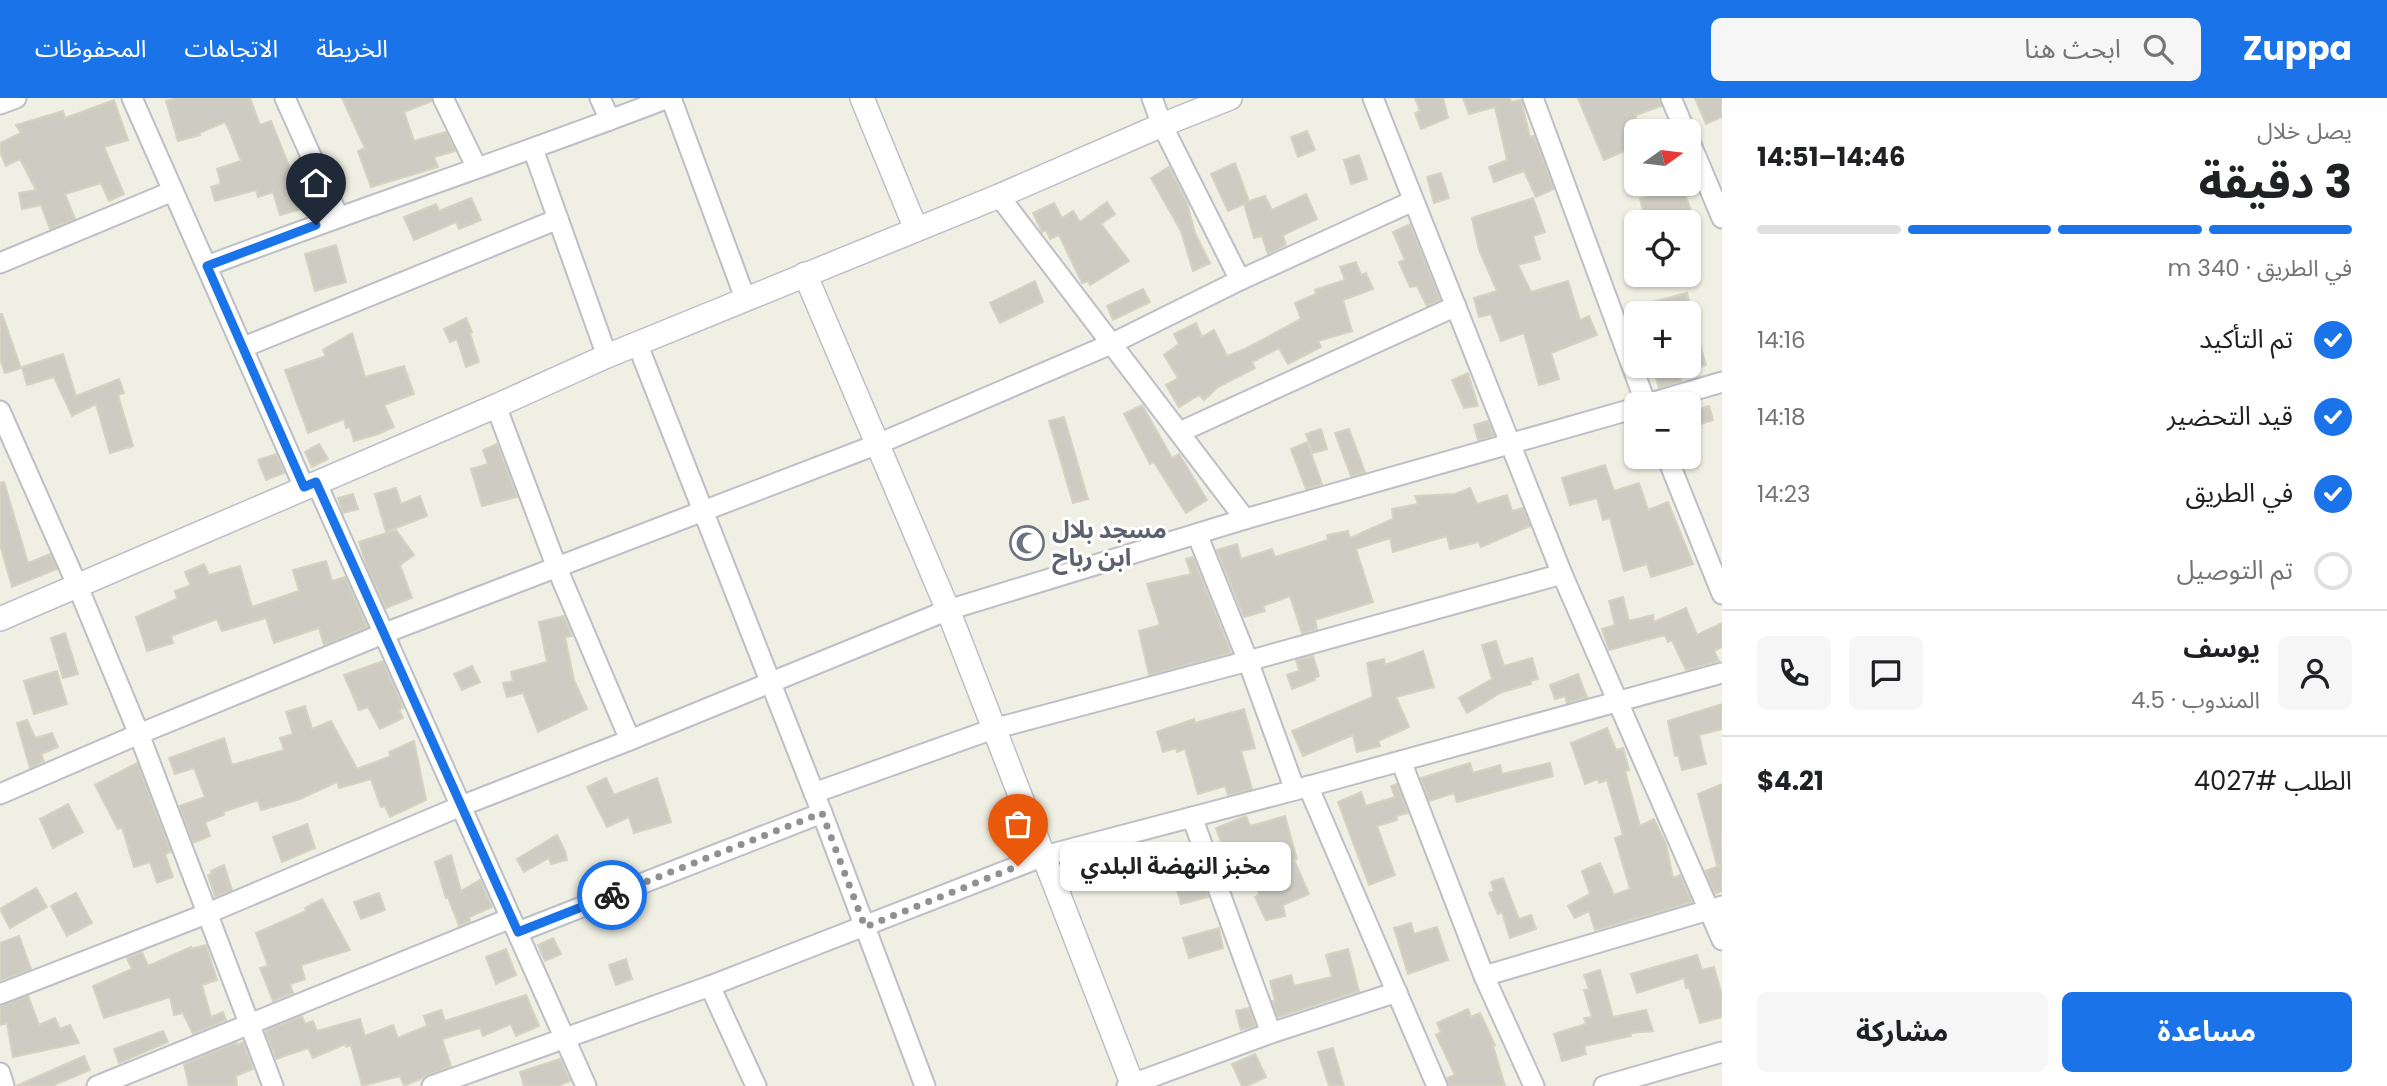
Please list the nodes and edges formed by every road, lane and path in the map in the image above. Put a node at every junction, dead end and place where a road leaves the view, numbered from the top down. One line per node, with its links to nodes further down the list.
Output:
1 (16, 98): 13 (street)
2 (132, 98): 20 (street)
3 (285, 98): 23 (street)
4 (443, 98): 18 (street)
5 (600, 98): 15 (street)
6 (669, 98): 15 (street); 31 (street)
7 (862, 98): 26 (street)
8 (1152, 98): 16 (street)
9 (1230, 98): 16 (street)
10 (1373, 98): 22 (street)
11 (1533, 98): 38 (street)
12 (1671, 98): 14 (street)
13 (0, 104)
14 (1680, 119)
15 (610, 120): 17 (street)
16 (1162, 125): 21 (street); 30 (street)
17 (533, 149): 18 (street); 25 (street)
18 (477, 168): 23 (street)
19 (1701, 168): 24 (street)
20 (173, 191): 27 (street); 28 (street)
21 (999, 196): 26 (street); 34 (street)
22 (1413, 201): 30 (street); 32 (street)
23 (338, 216): 28 (street)
24 (1722, 218)
25 (558, 219): 35 (street); 36 (street)
26 (916, 229): 29 (street)
27 (0, 263)
28 (207, 266): 35 (street)
29 (805, 274): 31 (street); 44 (street)
30 (1240, 280): 34 (street)
31 (745, 298): 33 (street)
32 (1456, 306): 43 (street); 45 (street)
33 (637, 343): 36 (street); 48 (street)
34 (1111, 344): 43 (street); 44 (street)
35 (243, 347): 47 (street)
36 (607, 355): 40 (street)
37 (1722, 382): 39 (street)
38 (1643, 392)
39 (1688, 392)
40 (496, 406): 47 (street); 51 (street)
41 (1624, 412): 45 (street)
42 (2, 420): 53 (street)
43 (1180, 432): 49 (street)
44 (878, 444): 48 (street); 55 (street)
45 (1511, 445): 49 (street); 52 (street)
46 (1672, 469): 54 (street)
47 (310, 484): 53 (street); 57 (street)
48 (704, 510): 51 (street); 60 (street)
49 (1245, 519): 50 (street)
50 (1197, 534): 55 (street); 58 (street)
51 (558, 568): 57 (street); 64 (street)
52 (1562, 574): 58 (street); 61 (street)
53 (78, 587): 56 (street); 63 (street)
54 (1722, 594)
55 (948, 610): 60 (street); 62 (street)
56 (0, 620)
57 (385, 633): 63 (street); 69 (street)
58 (1248, 661): 62 (street); 66 (street)
59 (1722, 673): 61 (street)
60 (769, 683): 64 (street); 67 (street)
61 (1616, 701): 65 (street); 73 (street)
62 (993, 729): 67 (street); 72 (street)
63 (139, 734): 68 (street); 74 (street)
64 (630, 740): 69 (street)
65 (1401, 761): 66 (street); 78 (street)
66 (1302, 788): 71 (street); 80 (street)
67 (814, 793): 70 (street)
68 (0, 794)
69 (461, 806): 74 (street); 75 (street)
70 (822, 813): 75 (street); 76 (street)
71 (1192, 817): 72 (street); 83 (street)
72 (1044, 856): 76 (street); 89 (street)
73 (1715, 908): 77 (street); 78 (street)
74 (206, 914): 81 (street); 82 (street)
75 (515, 925): 82 (street); 84 (street)
76 (865, 927): 79 (street); 95 (street)
77 (1722, 940)
78 (1484, 976): 97 (street)
79 (710, 986): 84 (street); 94 (street)
80 (1397, 992): 83 (street); 96 (street)
81 (0, 994)
82 (249, 1025): 91 (street); 92 (street)
83 (1271, 1033): 89 (street)
84 (565, 1038): 88 (street); 93 (street)
85 (1722, 1052): 87 (street)
86 (0, 1073): 90 (street)
87 (1625, 1083): 98 (street)
88 (440, 1085)
89 (1130, 1085)
90 (4, 1086)
91 (97, 1086)
92 (273, 1086)
93 (586, 1086)
94 (756, 1086)
95 (925, 1086)
96 (1437, 1086)
97 (1534, 1086)
98 (1604, 1086)

